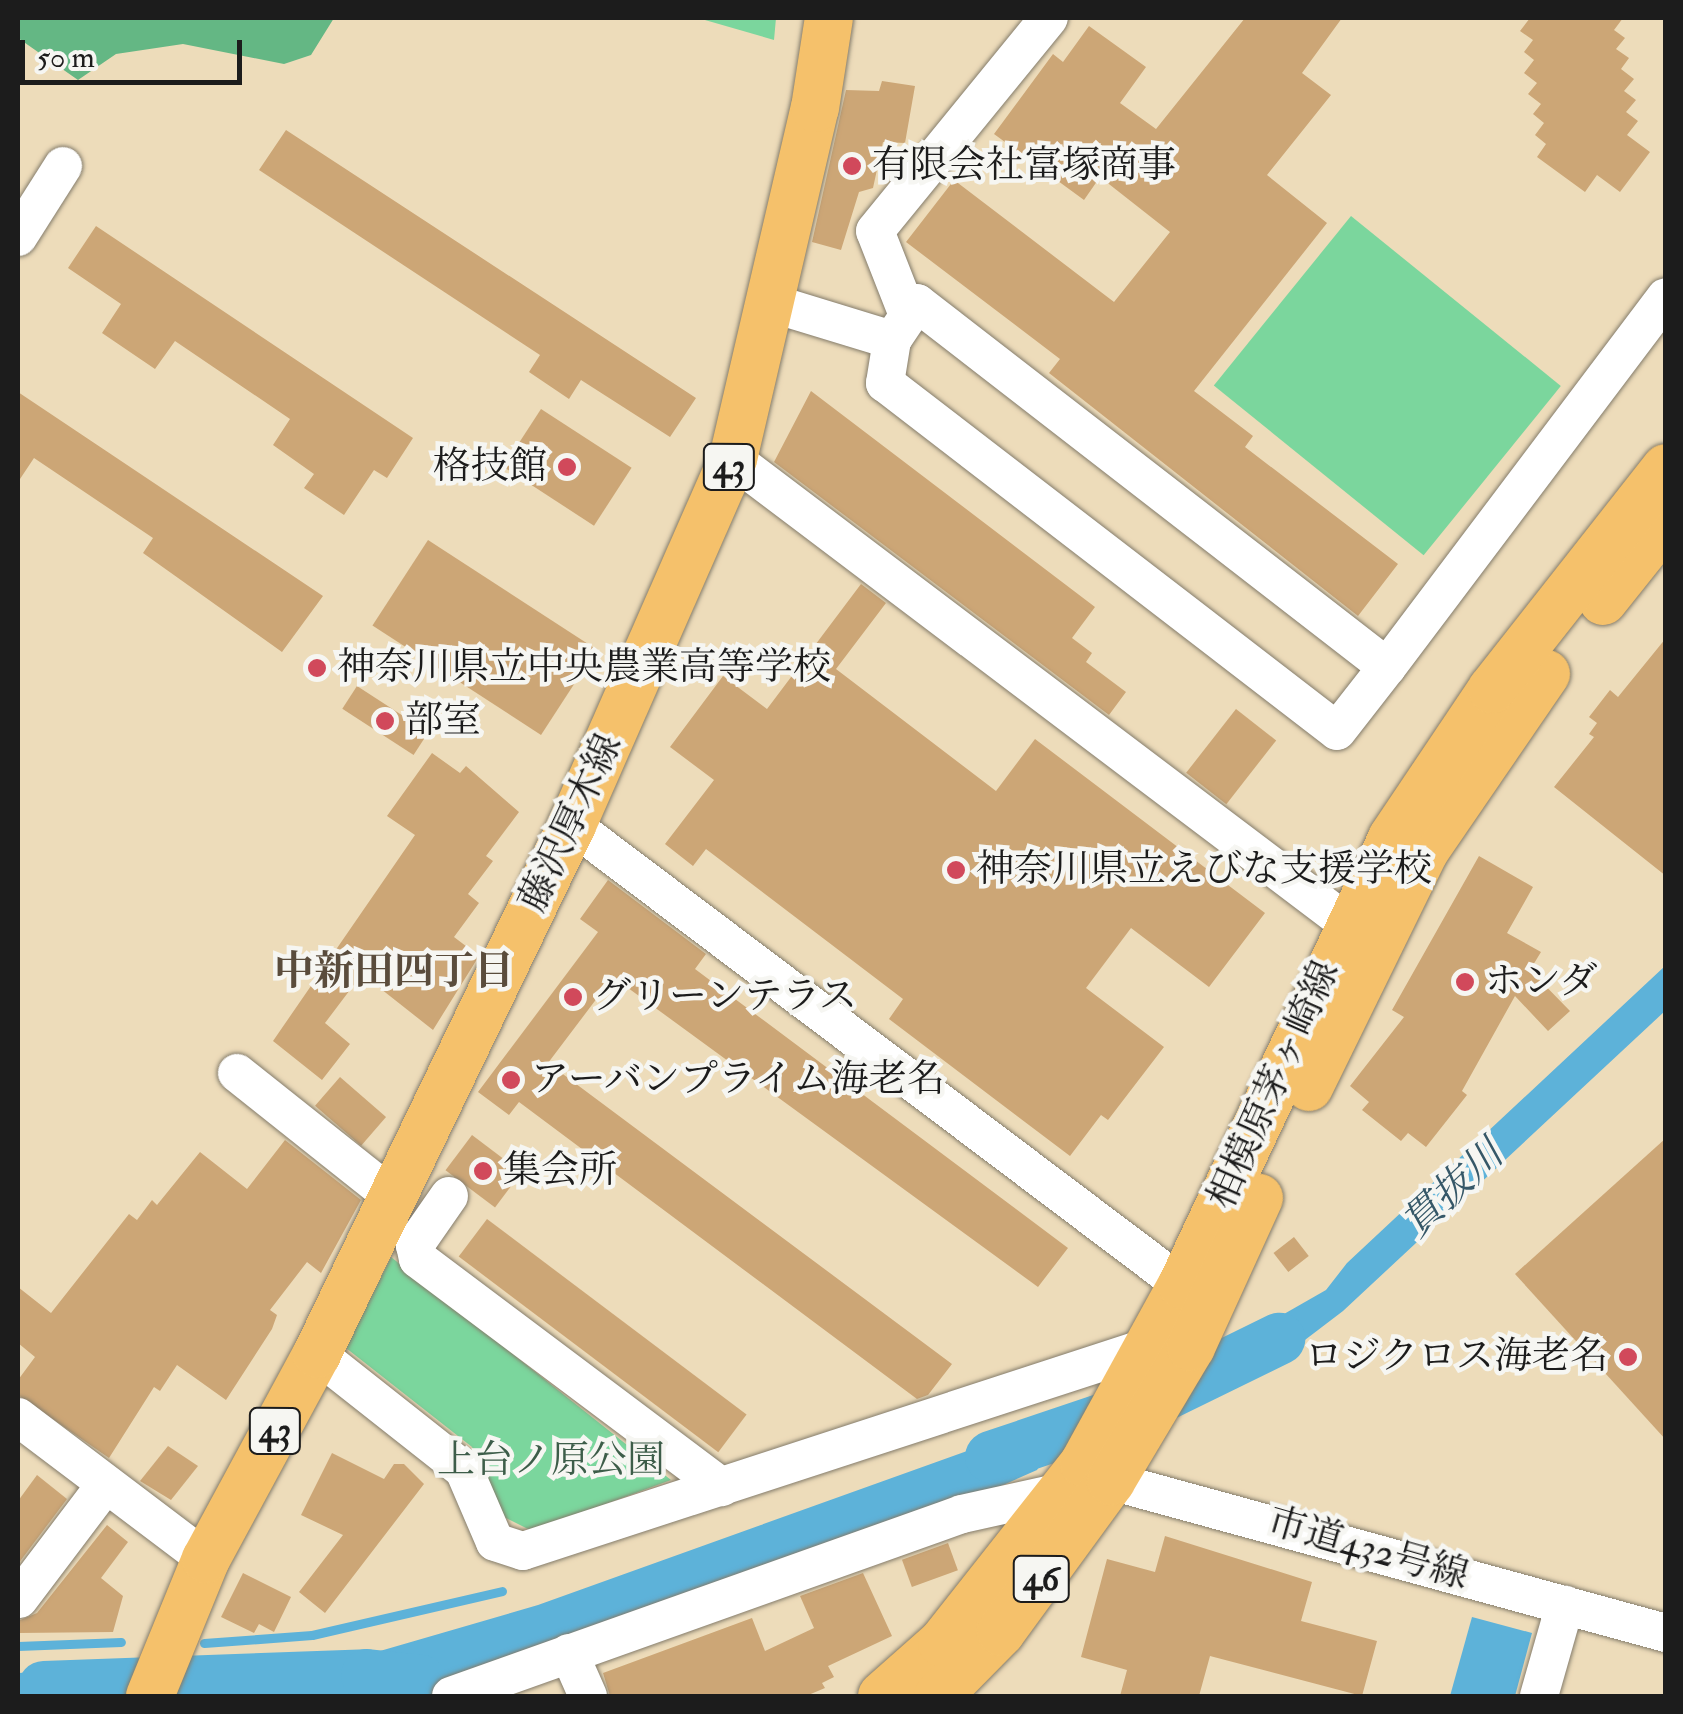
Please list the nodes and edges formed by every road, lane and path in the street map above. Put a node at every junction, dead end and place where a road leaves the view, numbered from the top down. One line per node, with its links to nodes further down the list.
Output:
1 (829, 18): 6 (main road, 藤沢厚木線 / 43)
2 (1048, 18): 7 (street)
3 (63, 166): 4 (street)
4 (18, 237)
5 (1666, 297): 11 (street)
6 (771, 303): 7 (street); 8 (main road, 藤沢厚木線 / 43)
7 (900, 327): 11 (street); 11 (street)
8 (732, 459): 12 (main road, 藤沢厚木線 / 43); 13 (street)
9 (1666, 468): 13 (main road, 相模原茅ヶ崎線 / 46)
10 (1666, 522): 18 (main road, 相模原茅ヶ崎線 / 46)
11 (1387, 667)
12 (572, 825): 16 (main road, 藤沢厚木線 / 43); 17 (street)
13 (1347, 923): 17 (main road, 相模原茅ヶ崎線 / 46)
14 (237, 1073): 16 (street)
15 (449, 1196): 23 (street)
16 (393, 1197): 19 (main road, 藤沢厚木線 / 43)
17 (1182, 1286): 18 (main road, 相模原茅ヶ崎線 / 46)
18 (1170, 1347): 21 (main road, 相模原茅ヶ崎線 / 46); 23 (street)
19 (317, 1354): 23 (street); 24 (main road, 藤沢厚木線 / 43)
20 (18, 1418): 22 (street)
21 (1098, 1470): 26 (street, 市道432号線); 28 (street); 32 (main road, 相模原茅ヶ崎線 / 46); 33 (main road, 相模原茅ヶ崎線 / 46)
22 (106, 1484): 24 (street); 25 (street)
23 (722, 1487)
24 (206, 1559): 29 (main road, 藤沢厚木線 / 43)
25 (18, 1599)
26 (1565, 1605): 27 (street, 市道432号線); 34 (street)
27 (1666, 1633)
28 (569, 1652): 30 (street); 31 (street)
29 (156, 1682)
30 (451, 1696)
31 (588, 1696)
32 (882, 1696)
33 (938, 1696)
34 (1539, 1696)

